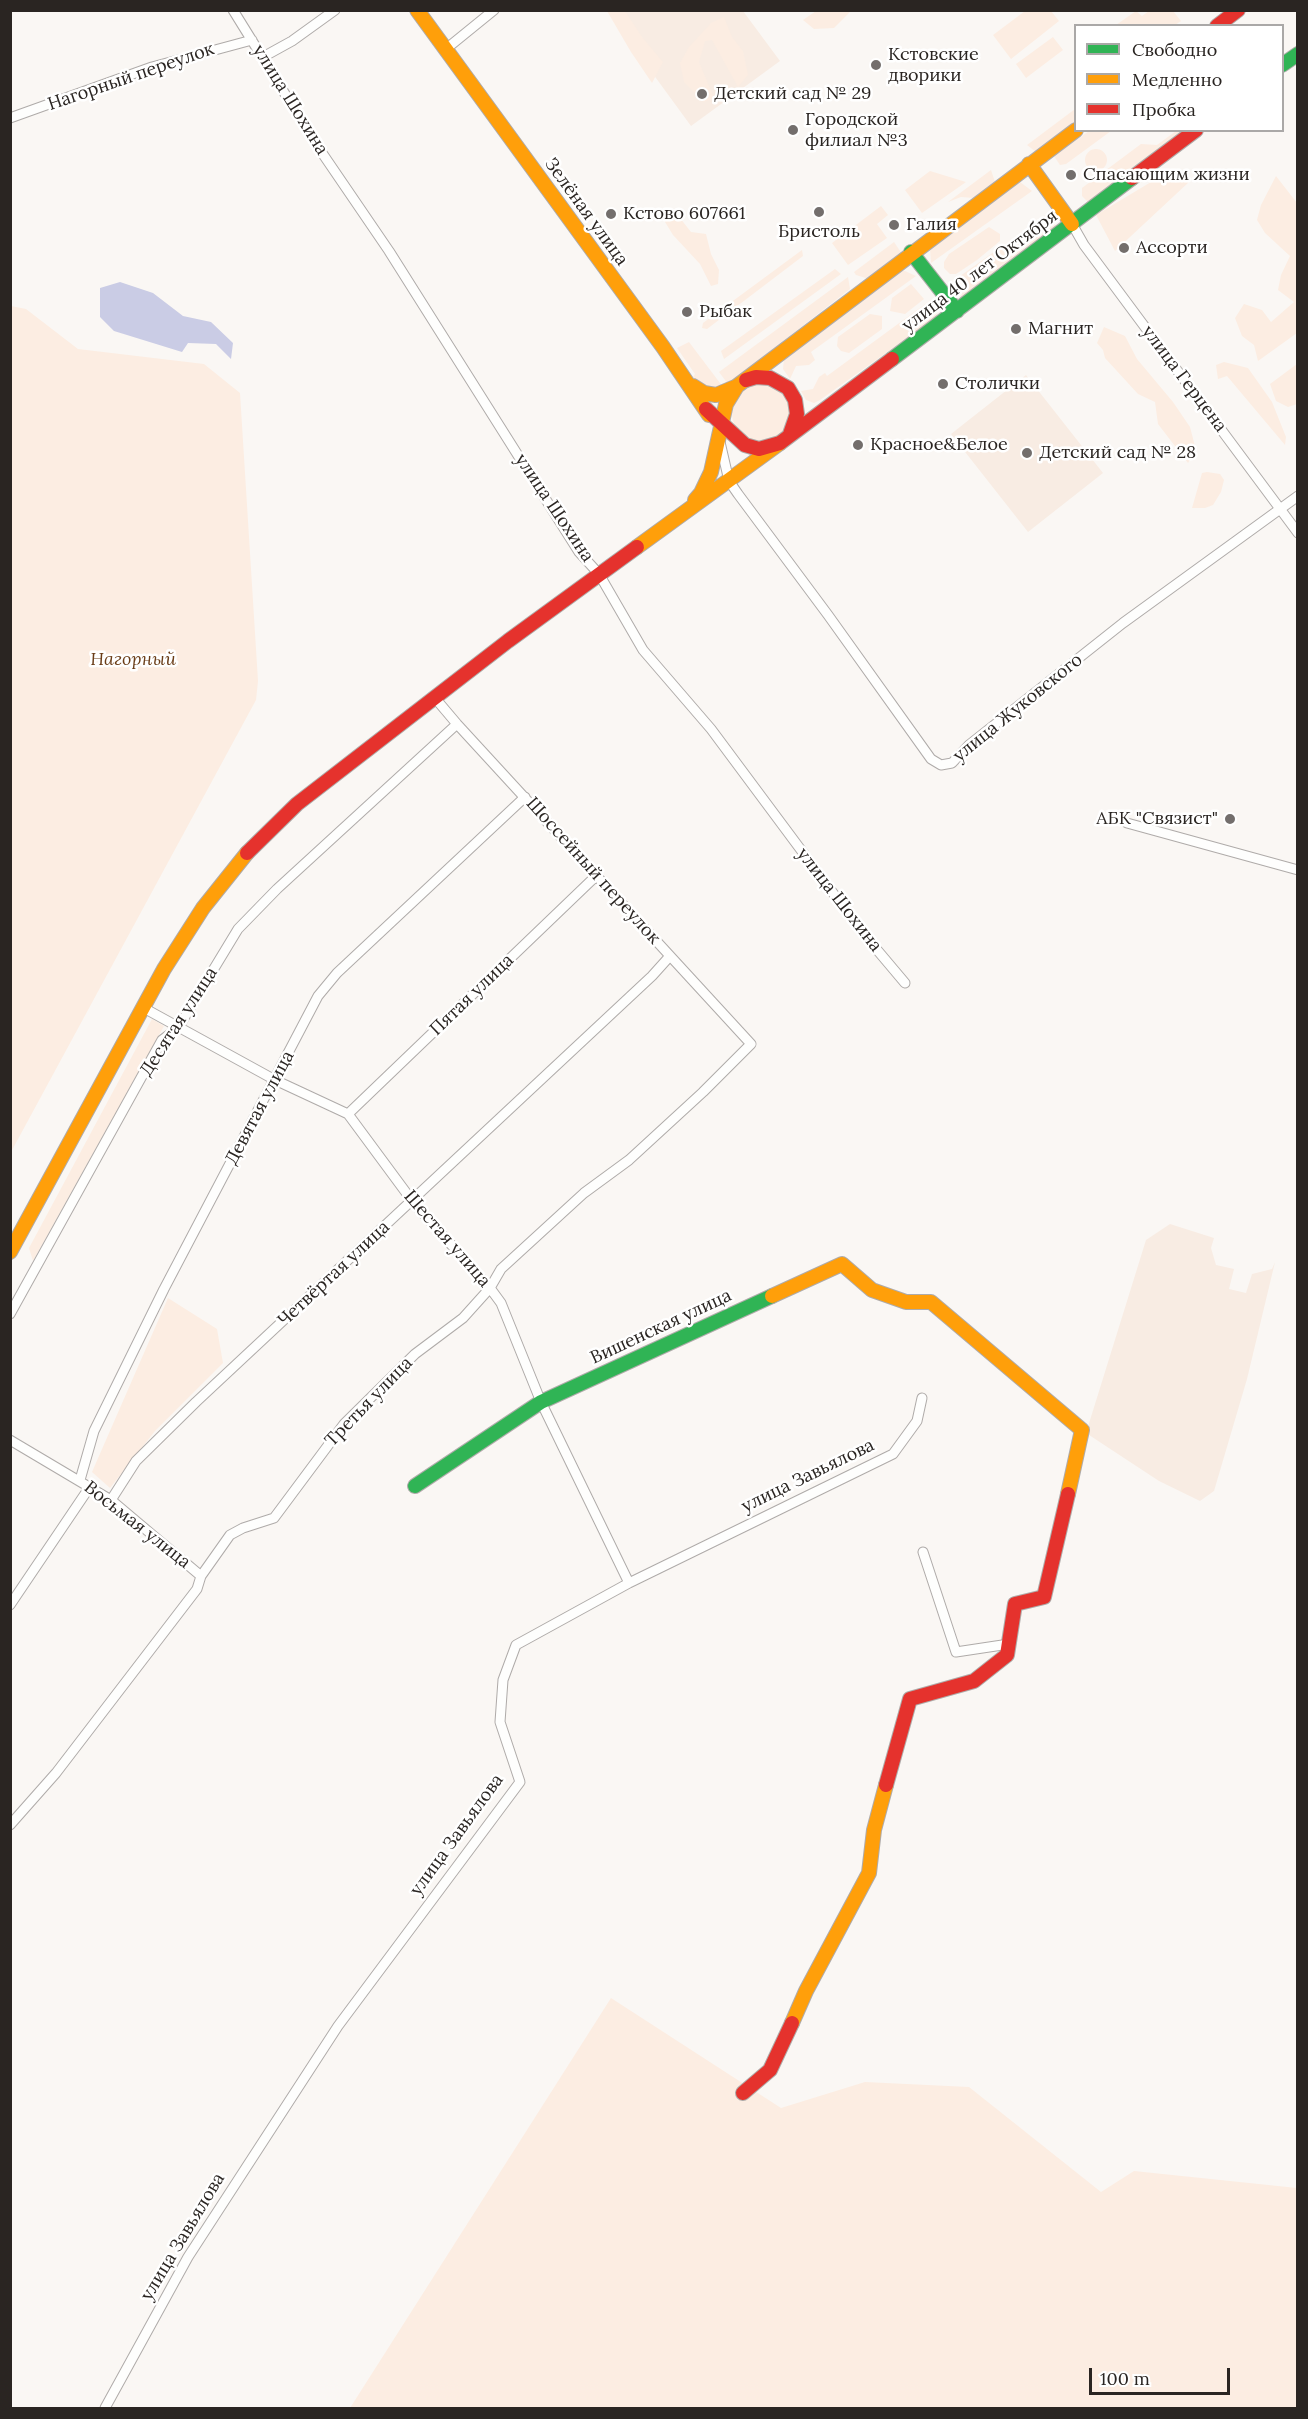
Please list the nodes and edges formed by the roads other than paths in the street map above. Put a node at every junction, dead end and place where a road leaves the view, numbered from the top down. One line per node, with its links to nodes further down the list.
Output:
1 (233, 10): 7 (street, улица Шохина)
2 (335, 10): 10 (street)
3 (417, 10): 8 (street, Зелёная улица)
4 (494, 10): 8 (street)
5 (1238, 10): 6 (street)
6 (1220, 24)
7 (252, 40): 10 (street, улица Шохина); 12 (street, Нагорный переулок)
8 (446, 49): 19 (street, Зелёная улица)
9 (1298, 54): 11 (street)
10 (262, 57): 30 (street, улица Шохина)
11 (1284, 64)
12 (10, 118)
13 (1074, 131): 15 (street)
14 (1193, 132): 16 (street, улица 40 лет Октября)
15 (1029, 165): 16 (street); 17 (street)
16 (1072, 224): 18 (street, улица 40 лет Октября); 27 (street, улица Герцена)
17 (912, 252): 18 (street); 20 (street)
18 (957, 311): 24 (street, улица 40 лет Октября)
19 (681, 373): 20 (street); 22 (street, Зелёная улица)
20 (739, 384): 21 (street); 24 (street)
21 (726, 404): 22 (street); 23 (street)
22 (720, 432): 23 (street, улица 40 лет Октября); 25 (street, улица Жуковского); 28 (street)
23 (734, 437): 24 (street, улица 40 лет Октября)
24 (783, 441): 25 (street)
25 (729, 481): 27 (street, улица Жуковского); 28 (street)
26 (1298, 496): 27 (street, улица Жуковского)
27 (1281, 509): 29 (street, улица Герцена)
28 (685, 511): 30 (street)
29 (1298, 533)
30 (599, 574): 31 (street); 38 (street, улица Шохина)
31 (435, 698): 32 (street, Шоссейный переулок); 39 (street)
32 (457, 724): 33 (street, Шоссейный переулок); 40 (street, Десятая улица)
33 (525, 797): 36 (street, Шоссейный переулок); 42 (street, Девятая улица)
34 (1127, 823): 35 (street)
35 (1298, 870)
36 (597, 875): 37 (street, Шоссейный переулок); 43 (street, Пятая улица)
37 (670, 956): 41 (street, Шоссейный переулок); 44 (street, Четвёртая улица)
38 (905, 983)
39 (142, 1007): 40 (street, Шестая улица); 45 (street)
40 (178, 1028): 42 (street, Шестая улица); 47 (street, Десятая улица)
41 (752, 1044): 46 (street, Третья улица)
42 (275, 1080): 43 (street, Шестая улица); 51 (street, Девятая улица)
43 (348, 1114): 44 (street, Шестая улица)
44 (413, 1202): 46 (street, Шестая улица); 54 (street, Четвёртая улица)
45 (10, 1252)
46 (490, 1288): 49 (street, Шестая улица); 56 (street, Третья улица)
47 (10, 1314)
48 (922, 1398): 57 (street, улица Завьялова)
49 (541, 1402): 52 (street, Вишенская улица); 57 (street, Шестая улица); 59 (street, Вишенская улица)
50 (10, 1440): 51 (street, Восьмая улица)
51 (80, 1480): 53 (street, Восьмая улица)
52 (415, 1486)
53 (89, 1488): 54 (street, Восьмая улица); 58 (street)
54 (111, 1500): 56 (street, Восьмая улица)
55 (923, 1551): 59 (street)
56 (201, 1576): 60 (street, Третья улица)
57 (628, 1583): 62 (street, улица Завьялова)
58 (10, 1605)
59 (1009, 1644): 61 (street)
60 (10, 1826)
61 (742, 2093)
62 (105, 2409)

